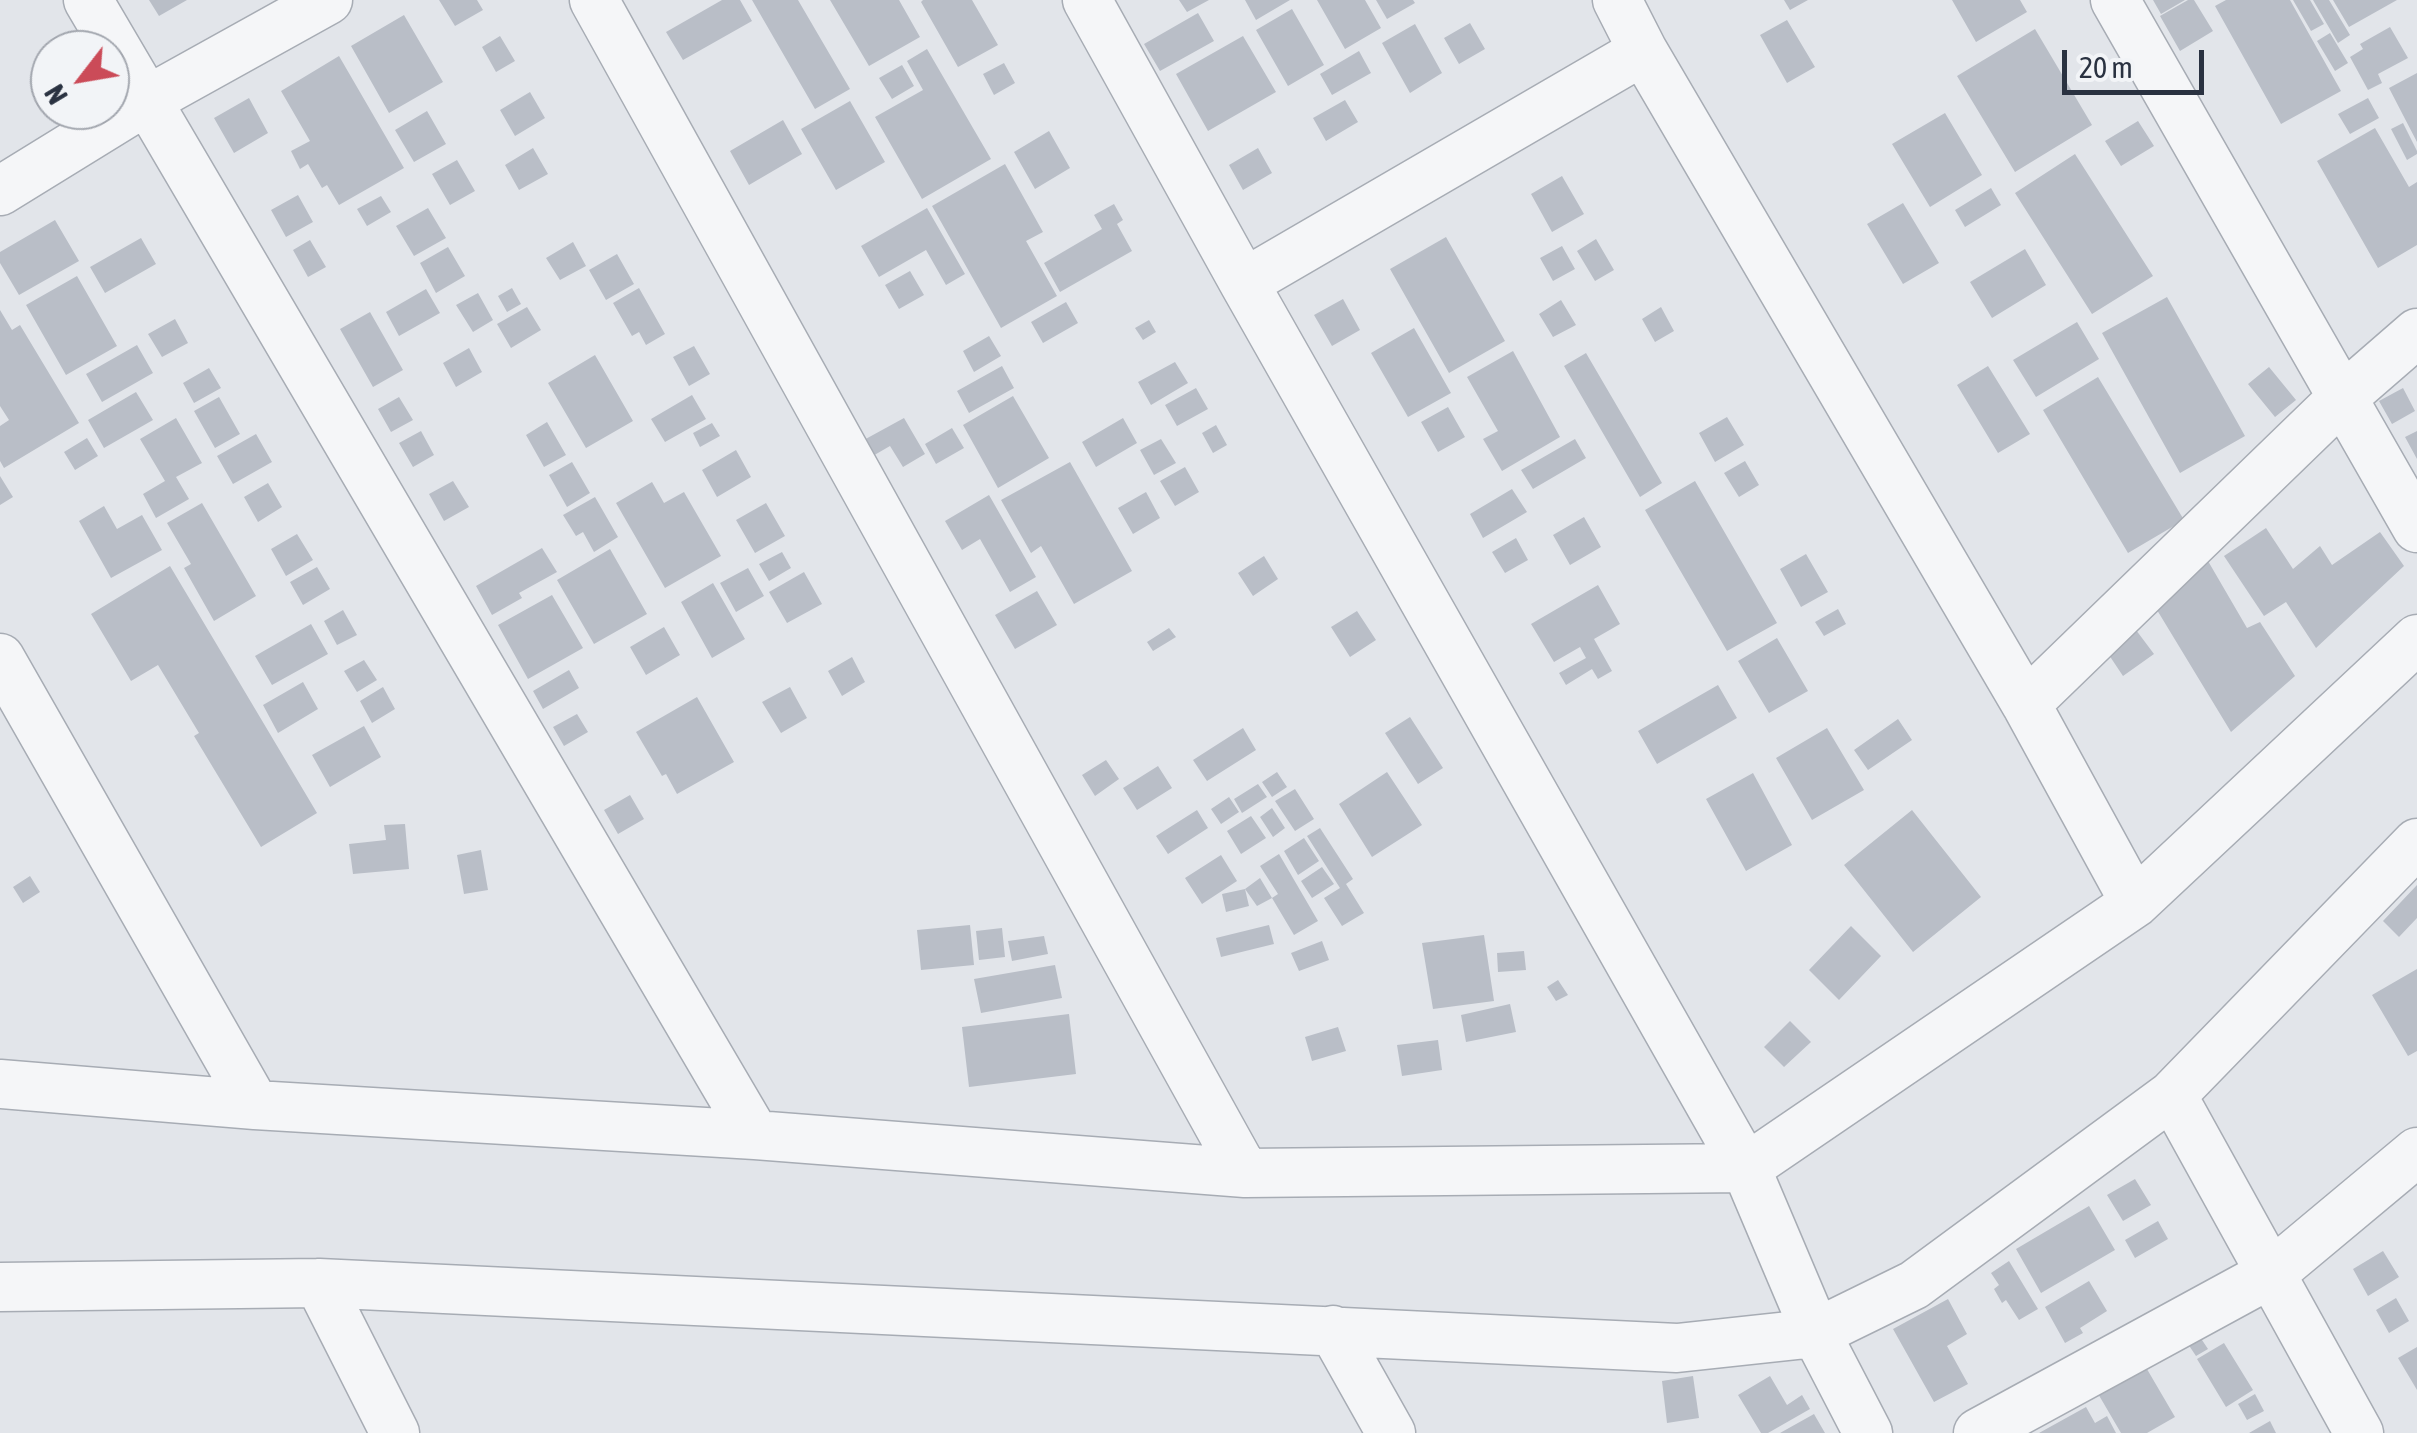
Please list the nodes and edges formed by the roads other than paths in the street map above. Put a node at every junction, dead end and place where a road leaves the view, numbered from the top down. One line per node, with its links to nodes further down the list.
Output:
1 (88, 0): 7 (street)
2 (328, 0): 7 (street)
3 (594, 0): 24 (street)
4 (1087, 0): 9 (street)
5 (2115, 0): 11 (street)
6 (1638, 18): 9 (street); 15 (street)
7 (146, 101): 8 (street); 21 (street)
8 (0, 191)
9 (1244, 283): 23 (street)
10 (2417, 332): 11 (street)
11 (2341, 399): 12 (street); 15 (street)
12 (2417, 528)
13 (2417, 639): 17 (street)
14 (0, 658): 20 (street)
15 (2026, 704): 17 (street)
16 (2417, 844): 19 (street)
17 (2135, 903): 23 (street)
18 (0, 1084): 20 (street)
19 (2172, 1095): 25 (street); 29 (street)
20 (255, 1105): 21 (street)
21 (755, 1136): 24 (street)
22 (2417, 1152): 25 (street)
23 (1746, 1168): 24 (street); 29 (street)
24 (1245, 1173)
25 (2272, 1273): 33 (street); 34 (street)
26 (319, 1283): 27 (street); 28 (street); 30 (street)
27 (0, 1287)
28 (1333, 1330): 29 (street); 31 (street)
29 (1816, 1333): 32 (street)
30 (395, 1433)
31 (1392, 1433)
32 (1868, 1433)
33 (1978, 1433)
34 (2358, 1433)

